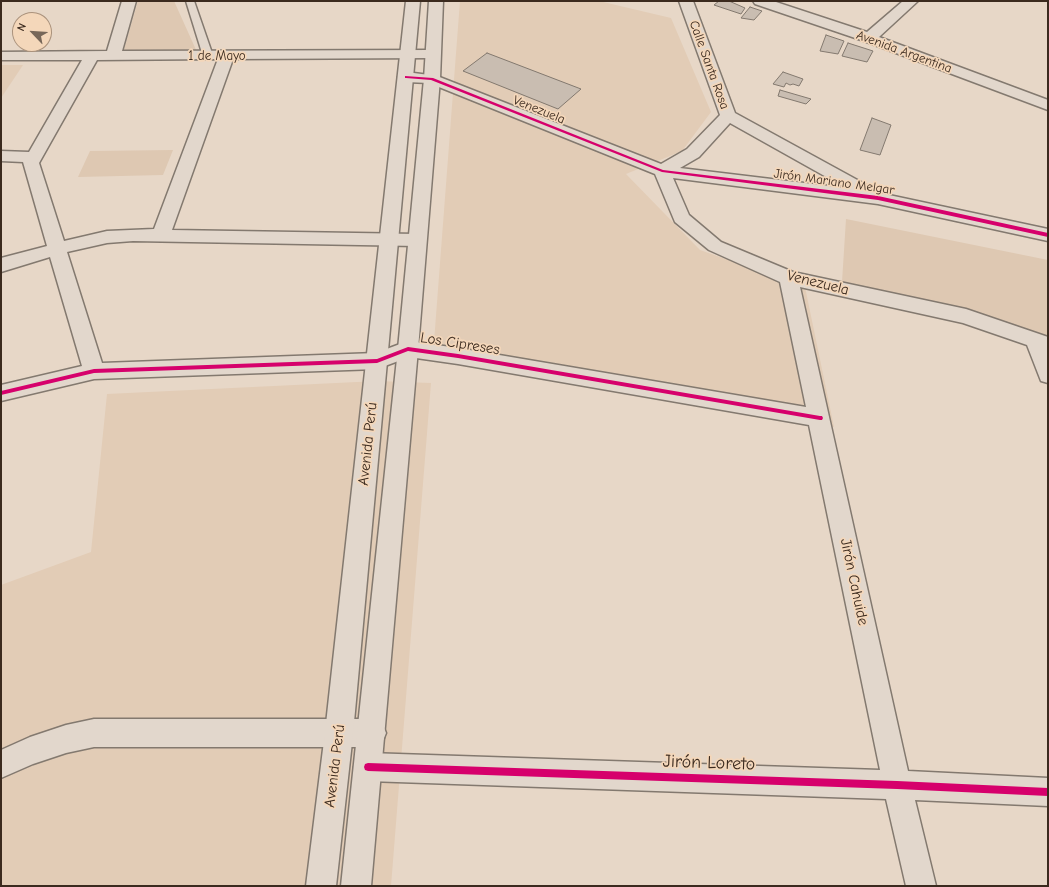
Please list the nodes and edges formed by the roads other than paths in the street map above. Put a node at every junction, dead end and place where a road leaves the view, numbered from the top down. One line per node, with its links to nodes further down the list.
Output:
1 (129, 1): 13 (street)
2 (190, 1): 14 (lane)
3 (413, 1): 11 (street, Avenida Perú)
4 (436, 1): 9 (street, Avenida Perú)
5 (686, 1): 19 (street, Calle Santa Rosa)
6 (760, 1): 8 (street, Avenida Argentina)
7 (911, 1): 8 (street)
8 (869, 38): 18 (street, Avenida Argentina)
9 (433, 54): 11 (street, 1 de Mayo); 17 (street, Avenida Perú)
10 (92, 55): 12 (street, 1 de Mayo); 13 (street, 1 de Mayo); 21 (street)
11 (408, 55): 15 (street, 1 de Mayo); 16 (street, Avenida Perú)
12 (1, 56)
13 (113, 56): 14 (street, 1 de Mayo)
14 (208, 56): 15 (street, 1 de Mayo)
15 (227, 56): 25 (street)
16 (406, 77): 17 (street, Venezuela); 27 (street, Avenida Perú)
17 (432, 79): 22 (street, Venezuela); 28 (street, Avenida Perú)
18 (1048, 105)
19 (728, 116): 22 (street, Calle Santa Rosa); 24 (street)
20 (1, 156): 21 (street)
21 (33, 160): 23 (street); 29 (street)
22 (662, 171): 24 (street, Jirón Mariano Melgar); 31 (street, Venezuela)
23 (1, 172)
24 (878, 198): 26 (street, Jirón Mariano Melgar)
25 (161, 235): 27 (street); 29 (street)
26 (1048, 235)
27 (388, 239): 28 (street); 34 (street, Avenida Perú)
28 (417, 240): 33 (street, Avenida Perú)
29 (57, 248): 30 (street); 35 (street)
30 (1, 265)
31 (789, 278): 32 (street, Venezuela); 38 (street, Jirón Cahuide)
32 (1042, 342): 36 (street)
33 (408, 349): 34 (street, Los Cipreses); 38 (street, Los Cipreses); 40 (street, Avenida Perú)
34 (377, 361): 35 (street, Los Cipreses); 39 (street, Avenida Perú)
35 (94, 371): 37 (street, Los Cipreses)
36 (1048, 375)
37 (1, 393)
38 (820, 418): 43 (street, Jirón Cahuide)
39 (339, 733): 40 (street); 41 (street); 45 (street, Avenida Perú)
40 (372, 733): 42 (street, Avenida Perú)
41 (1, 764)
42 (368, 767): 43 (street, Jirón Loreto); 46 (street, Avenida Perú)
43 (897, 784): 44 (street, Jirón Loreto); 47 (street, Jirón Cahuide)
44 (1048, 792)
45 (321, 886)
46 (356, 886)
47 (921, 886)

